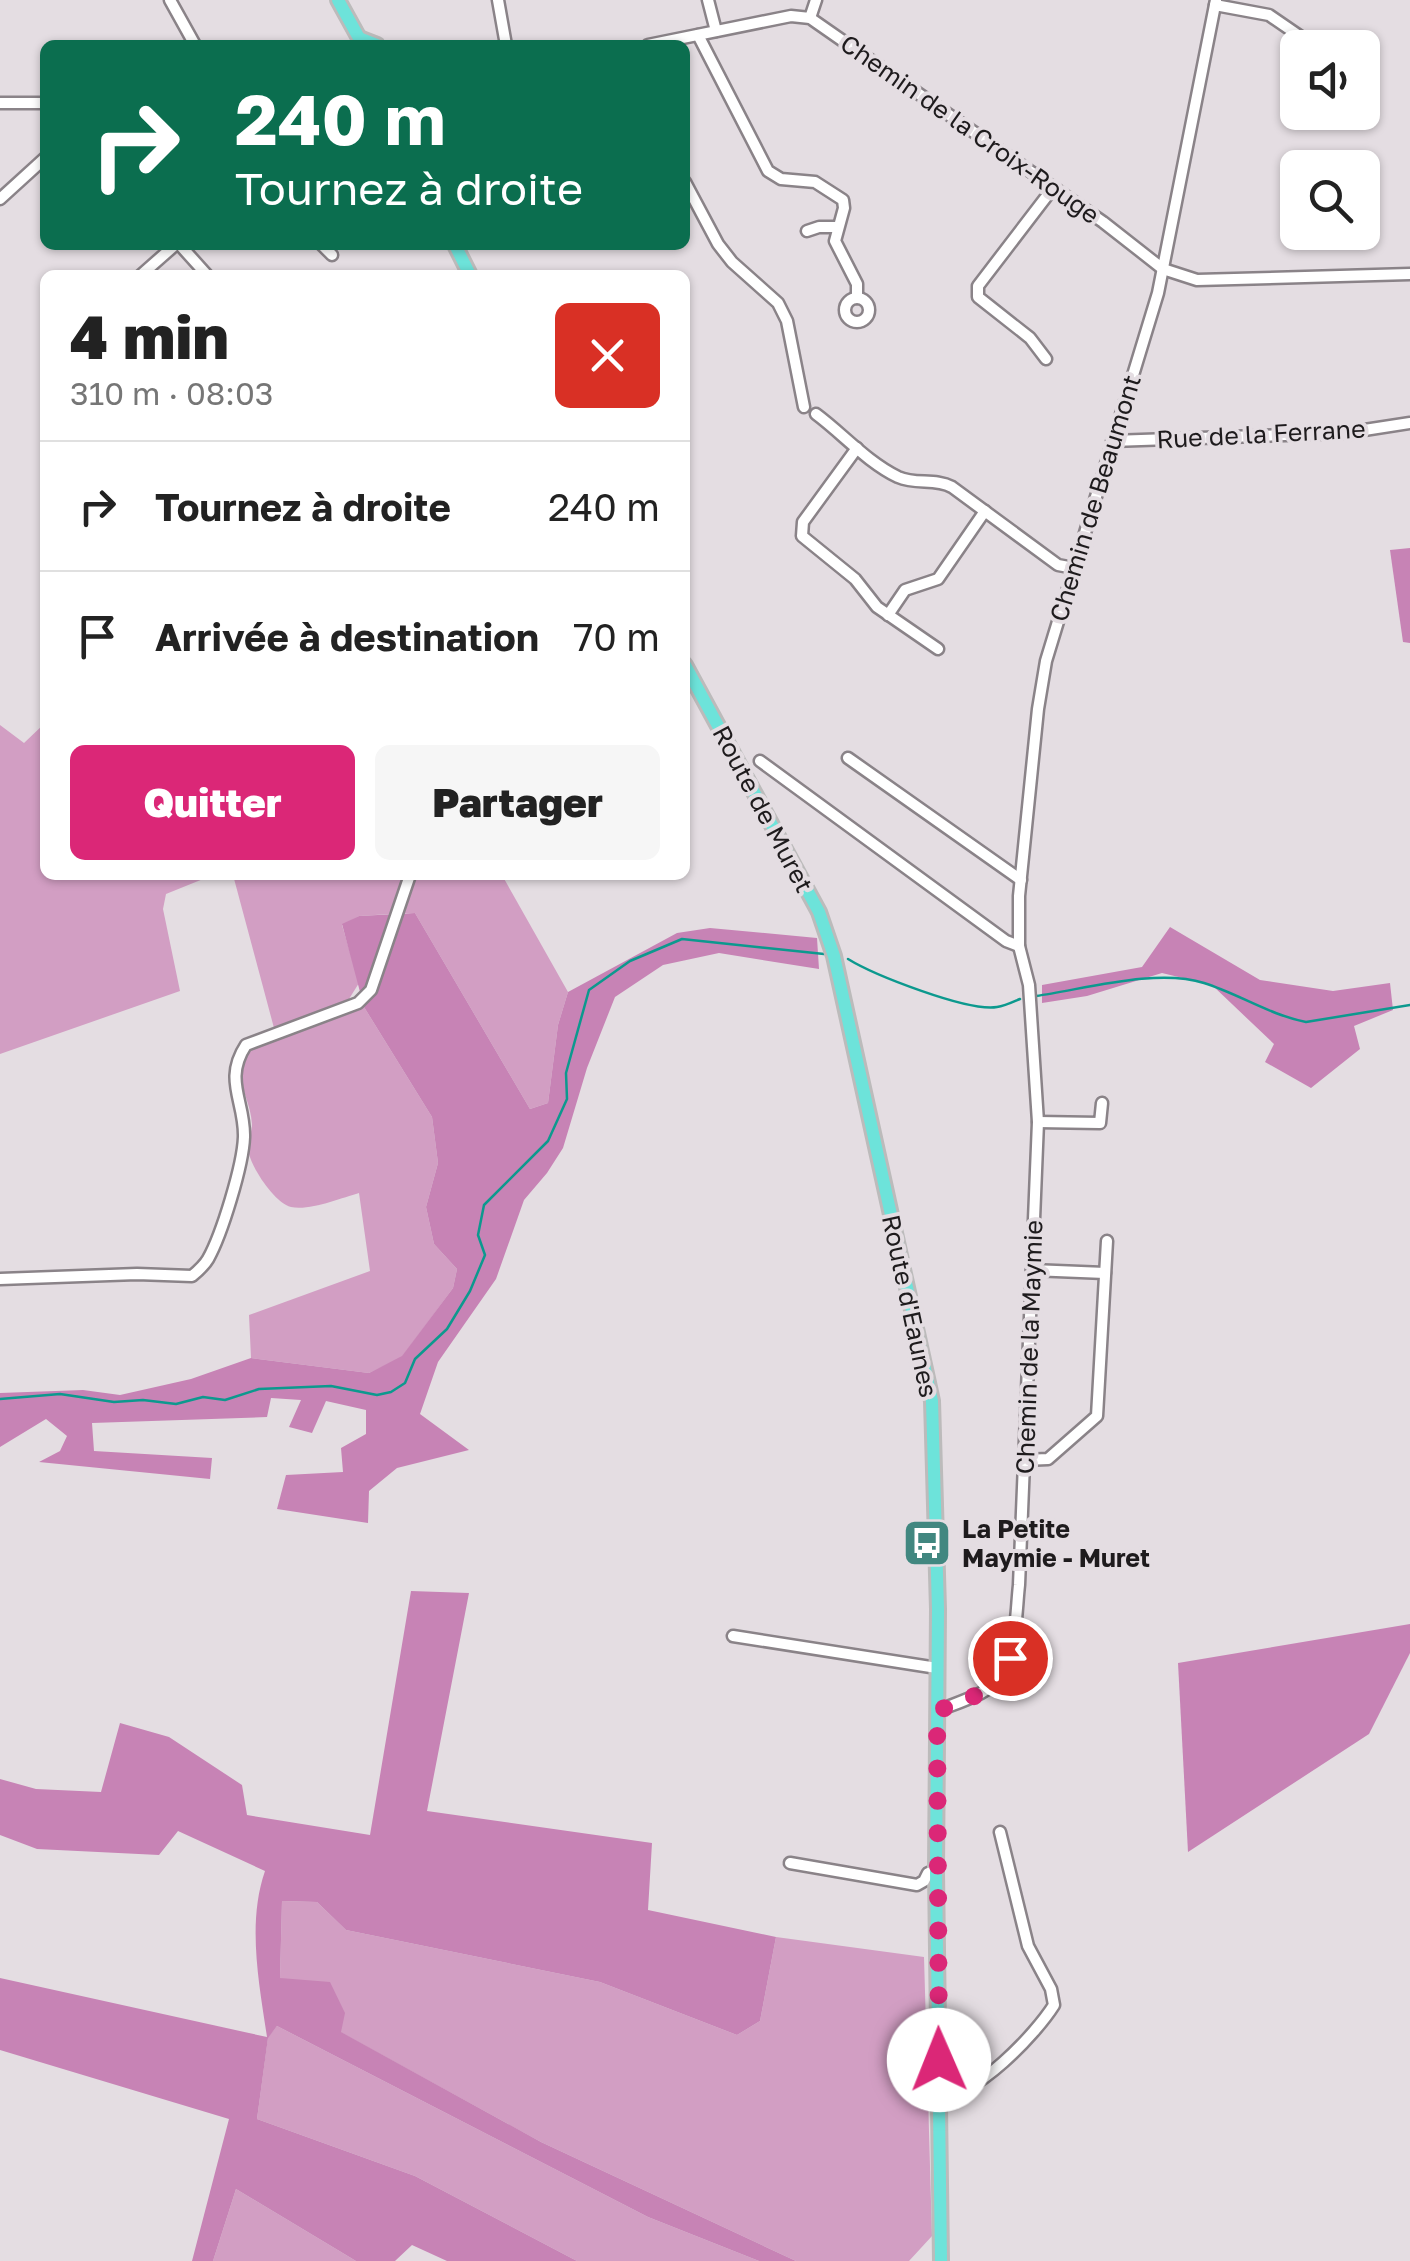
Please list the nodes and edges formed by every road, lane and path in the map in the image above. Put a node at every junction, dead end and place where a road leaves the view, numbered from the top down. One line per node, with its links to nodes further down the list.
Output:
1 (170, 0): 11 (street)
2 (338, 0): 12 (main road)
3 (498, 0): 13 (street)
4 (708, 0): 9 (street)
5 (816, 0): 7 (street)
6 (1215, 2): 8 (street); 29 (street, Chemin de Beaumont)
7 (810, 18): 9 (street); 18 (street, Chemin de la Croix-Rouge)
8 (1290, 30)
9 (716, 31): 10 (street)
10 (698, 36): 14 (street); 21 (street)
11 (192, 40)
12 (358, 40)
13 (505, 40)
14 (676, 40)
15 (0, 103): 16 (street)
16 (40, 103)
17 (40, 163): 20 (street)
18 (1053, 188): 29 (street, Chemin de la Croix-Rouge); 32 (street)
19 (690, 191): 33 (street)
20 (0, 199)
21 (838, 227): 22 (street); 31 (street)
22 (807, 231)
23 (171, 250): 27 (street)
24 (182, 250): 28 (street)
25 (327, 250): 26 (street)
26 (332, 256)
27 (147, 270)
28 (202, 270)
29 (1163, 270): 30 (street); 36 (street, Chemin de Beaumont)
30 (1410, 274)
31 (857, 298)
32 (1046, 359)
33 (804, 407)
34 (816, 414): 37 (street)
35 (1410, 424): 36 (street, Rue de la Ferrane)
36 (1112, 441): 39 (street, Chemin de Beaumont)
37 (857, 448): 38 (street); 40 (street)
38 (985, 511): 39 (street); 40 (street)
39 (1074, 568): 46 (street, Chemin de Beaumont)
40 (888, 615): 41 (street)
41 (938, 649)
42 (690, 673): 48 (main road, Route de Muret)
43 (848, 758): 46 (street)
44 (760, 761): 47 (street)
45 (408, 880): 55 (street)
46 (1021, 880): 47 (street, Chemin de Beaumont)
47 (1019, 946): 49 (street, Chemin de Beaumont)
48 (834, 956): 58 (main road, Route d'Eaunes)
49 (1030, 1001): 51 (street, Chemin de la Maymie)
50 (1102, 1103): 51 (street)
51 (1038, 1122): 53 (street, Chemin de la Maymie)
52 (1107, 1241): 54 (street)
53 (1032, 1270): 54 (street); 56 (street, Chemin de la Maymie)
54 (1106, 1272): 56 (street)
55 (0, 1279)
56 (1024, 1460): 59 (street, Chemin de la Maymie)
57 (733, 1636): 58 (street)
58 (936, 1668): 59 (main road, Route d'Eaunes)
59 (937, 1711): 62 (main road, Route d'Eaunes)
60 (1000, 1832): 63 (street)
61 (790, 1863): 62 (street)
62 (936, 1871): 63 (main road, Route d'Eaunes)
63 (939, 2097): 64 (main road, Route d'Eaunes)
64 (941, 2261)

